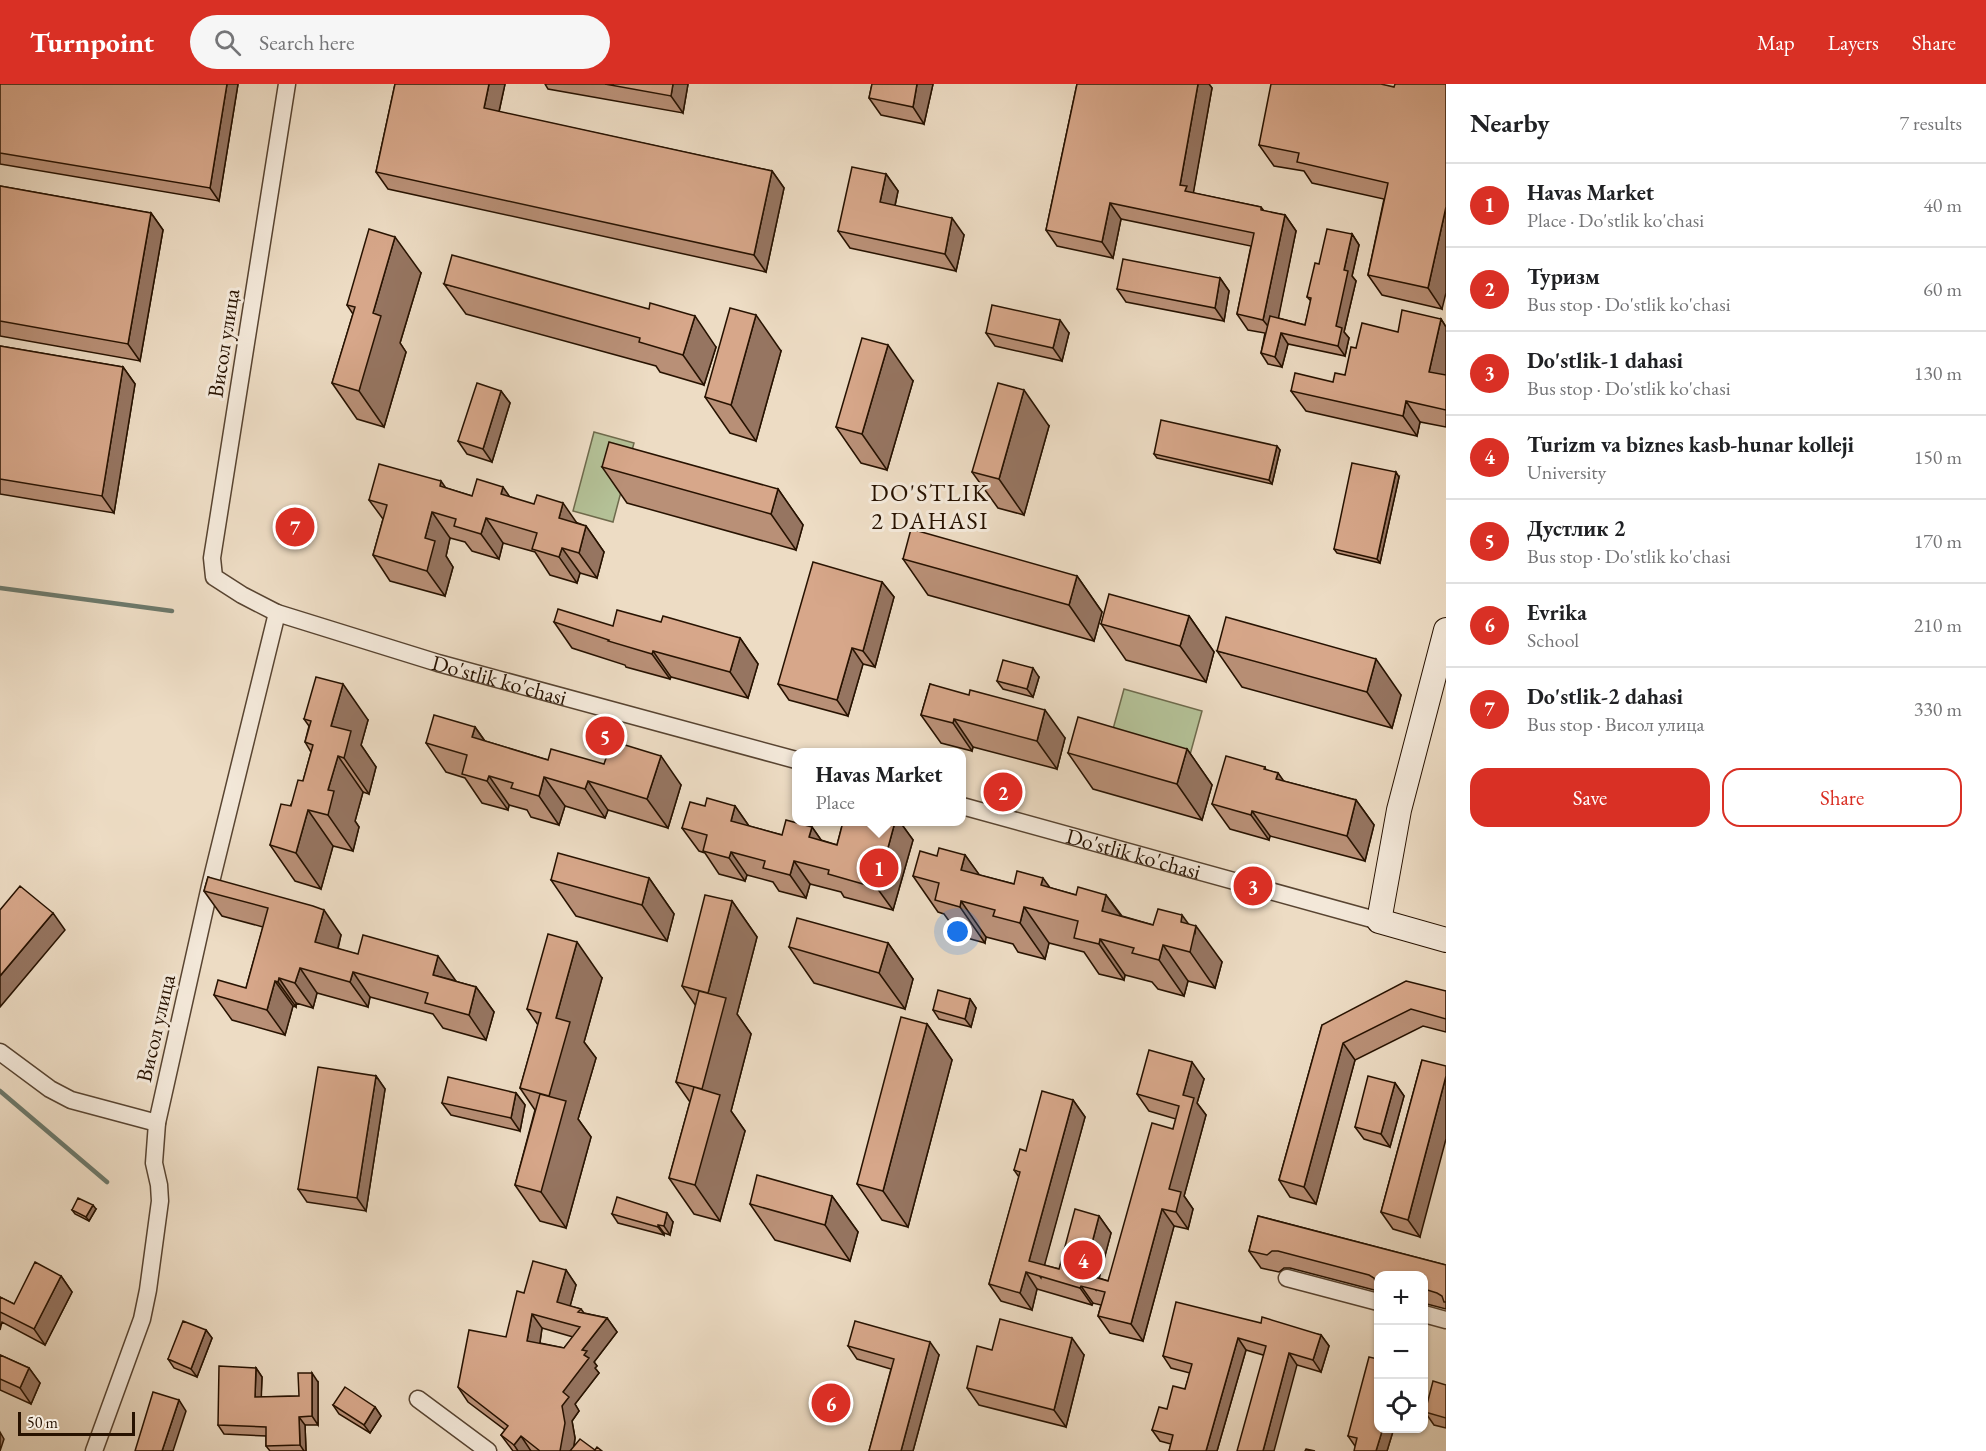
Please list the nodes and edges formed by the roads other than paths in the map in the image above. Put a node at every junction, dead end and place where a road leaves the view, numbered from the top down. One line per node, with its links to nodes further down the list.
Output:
1 (288, 84): 2 (street, Висол улица)
2 (242, 595): 3 (street, Do'stlik ko'chasi)
3 (277, 613): 5 (street, Do'stlik ko'chasi); 10 (street, Висол улица)
4 (1446, 630): 7 (street)
5 (792, 759)
6 (966, 807): 7 (street, Do'stlik ko'chasi)
7 (1379, 921): 8 (street, Do'stlik ko'chasi)
8 (1446, 940)
9 (0, 1052): 10 (street)
10 (157, 1123): 16 (street, Висол улица)
11 (1287, 1278): 12 (street)
12 (1374, 1301)
13 (1428, 1315): 14 (street)
14 (1446, 1320)
15 (418, 1399): 17 (street)
16 (94, 1451)
17 (488, 1451)

